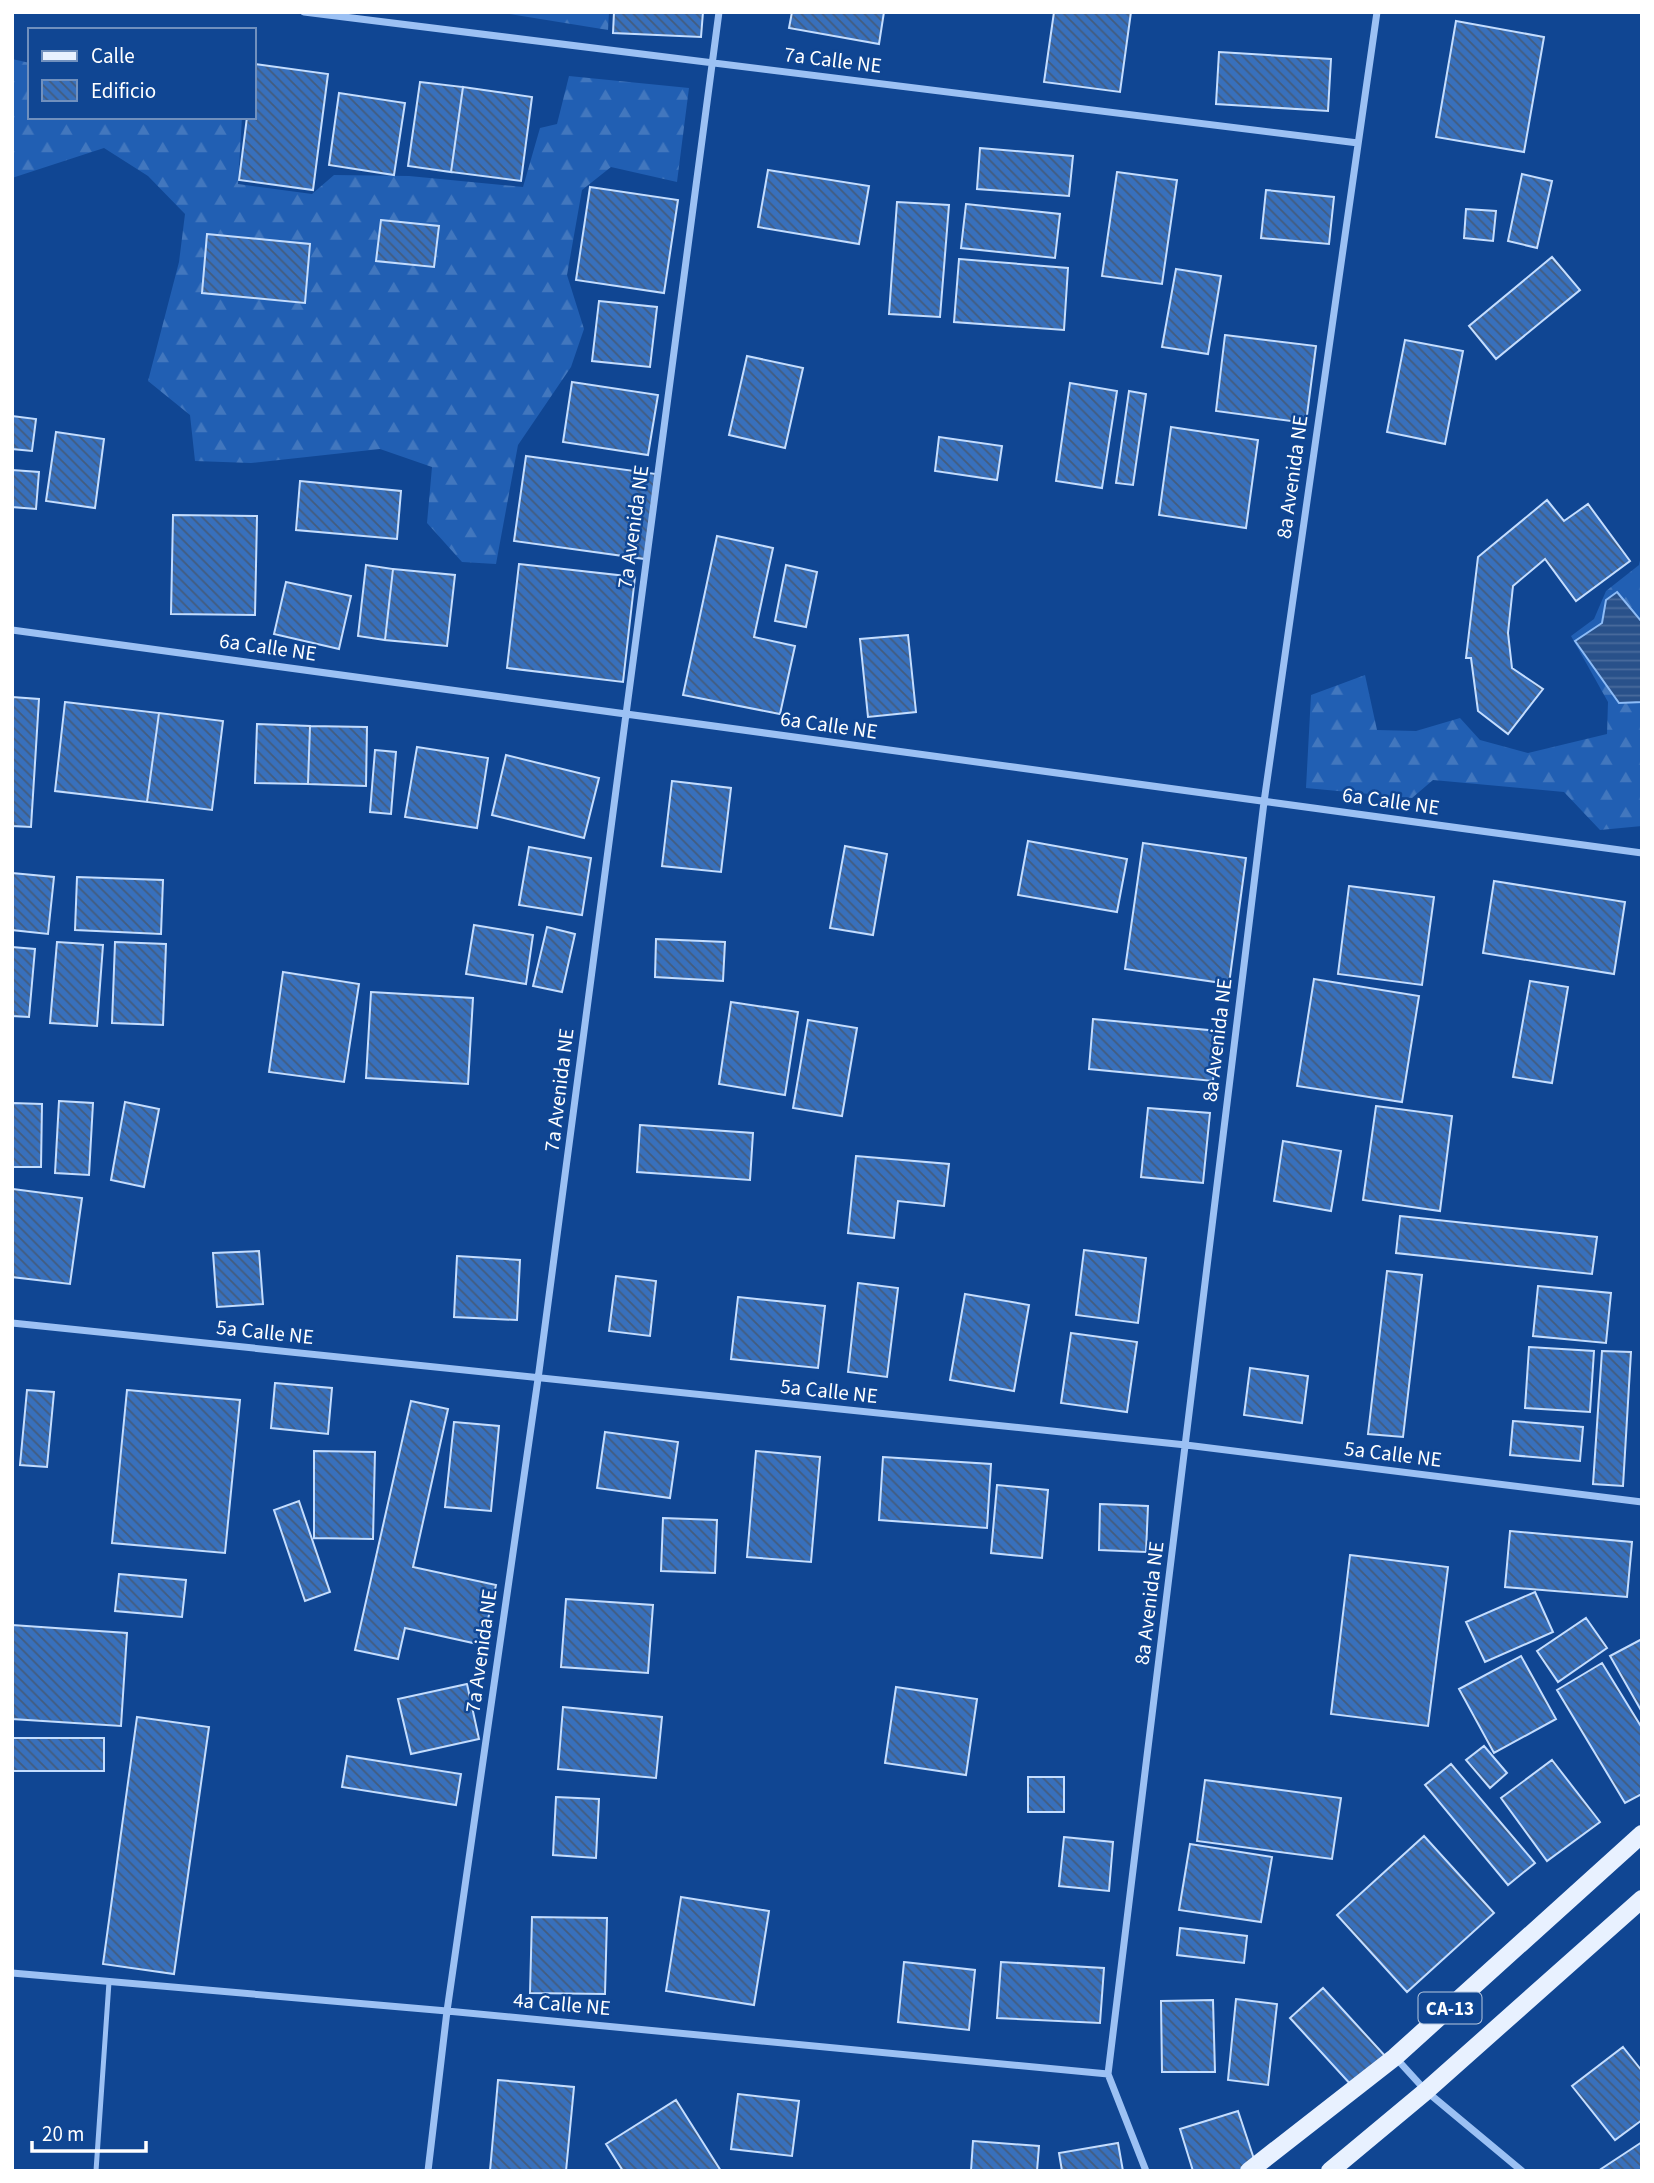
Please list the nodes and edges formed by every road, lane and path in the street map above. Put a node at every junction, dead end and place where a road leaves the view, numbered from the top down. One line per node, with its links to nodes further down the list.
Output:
1 (304, 12): 4 (street, 7a Calle NE)
2 (719, 12): 4 (street, 7a Avenida NE)
3 (1377, 12): 5 (street, 8a Avenida NE)
4 (713, 63): 5 (street, 7a Calle NE); 7 (street, 7a Avenida NE)
5 (1357, 143): 8 (street, 8a Avenida NE)
6 (12, 630): 7 (street, 6a Calle NE)
7 (625, 714): 8 (street, 6a Calle NE); 11 (street, 7a Avenida NE)
8 (1264, 802): 9 (street, 6a Calle NE); 12 (street, 8a Avenida NE)
9 (1642, 853)
10 (12, 1323): 11 (street, 5a Calle NE)
11 (538, 1379): 12 (street, 5a Calle NE); 18 (street, 7a Avenida NE)
12 (1186, 1446): 13 (street, 5a Calle NE); 20 (street, 8a Avenida NE)
13 (1642, 1502)
14 (1642, 1834): 19 (main road, CA-13)
15 (1642, 1899): 21 (main road, CA-13)
16 (12, 1973): 17 (street, 4a Calle NE)
17 (109, 1982): 18 (street, 4a Calle NE); 22 (lane)
18 (447, 2011): 20 (street, 4a Calle NE); 23 (street, 7a Avenida NE)
19 (1395, 2057): 21 (street); 25 (main road, CA-13)
20 (1108, 2074): 24 (street)
21 (1426, 2091): 26 (main road, CA-13); 27 (street)
22 (96, 2171)
23 (428, 2171)
24 (1146, 2171)
25 (1249, 2171)
26 (1330, 2171)
27 (1522, 2171)

